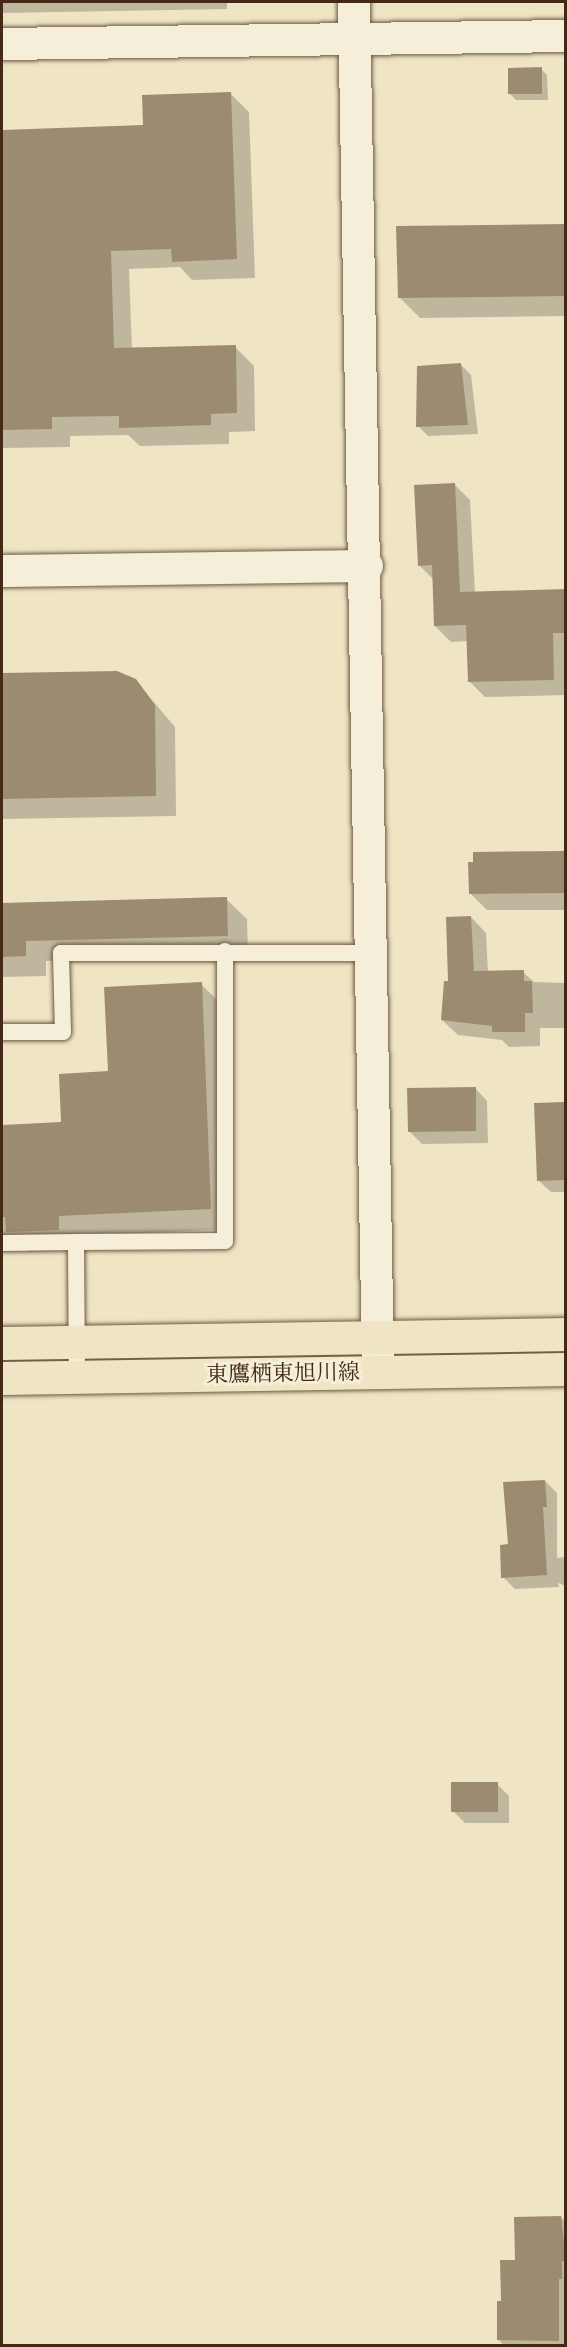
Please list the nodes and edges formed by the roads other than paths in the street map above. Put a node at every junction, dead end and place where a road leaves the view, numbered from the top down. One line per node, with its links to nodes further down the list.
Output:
1 (354, 2): 3 (street)
2 (566, 36): 3 (street)
3 (354, 39): 4 (street); 5 (street)
4 (2, 44)
5 (367, 566): 6 (street); 8 (street)
6 (2, 571)
7 (225, 951): 8 (lane); 9 (lane); 10 (lane)
8 (369, 953): 13 (street)
9 (2, 1032)
10 (76, 1242): 11 (lane); 14 (lane)
11 (2, 1243)
12 (566, 1335): 13 (main road, 東鷹栖東旭川線)
13 (378, 1337): 14 (main road, 東鷹栖東旭川線); 17 (street)
14 (77, 1341): 15 (main road, 東鷹栖東旭川線); 18 (lane)
15 (2, 1343)
16 (566, 1369): 17 (main road, 東鷹栖東旭川線)
17 (378, 1371): 18 (main road, 東鷹栖東旭川線)
18 (77, 1377): 19 (main road, 東鷹栖東旭川線)
19 (2, 1378)

